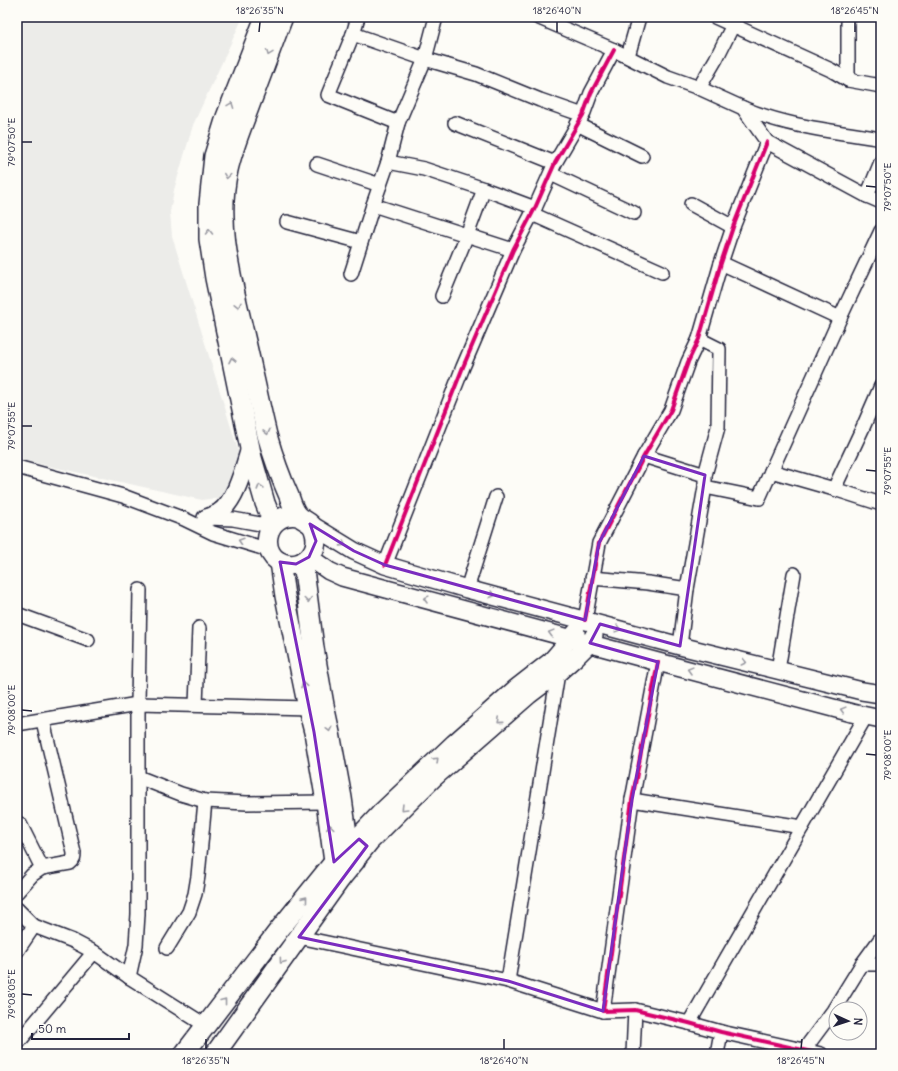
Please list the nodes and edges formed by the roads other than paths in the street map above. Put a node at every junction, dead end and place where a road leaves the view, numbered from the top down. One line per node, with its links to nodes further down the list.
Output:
1 (265, 17): 49 (highway, one-way to 1)
2 (283, 17): 59 (highway, one-way to 59)
3 (358, 17): 10 (street)
4 (436, 17): 13 (street)
5 (537, 17): 11 (street)
6 (639, 17): 12 (street)
7 (715, 17): 9 (street)
8 (848, 17): 14 (street)
9 (735, 21): 14 (street); 16 (street)
10 (353, 34): 13 (street); 19 (street)
11 (614, 50): 12 (street); 18 (street)
12 (628, 56): 16 (street)
13 (425, 59): 18 (street); 19 (street)
14 (848, 80): 15 (street)
15 (881, 86)
16 (699, 88): 17 (street)
17 (743, 108): 21 (street); 22 (street)
18 (580, 119): 23 (street); 27 (street)
19 (398, 123): 24 (street)
20 (455, 123): 27 (street)
21 (881, 139)
22 (767, 142): 30 (street); 37 (street)
23 (642, 156)
24 (388, 162): 28 (street); 29 (street)
25 (881, 162): 30 (street)
26 (318, 164): 28 (street)
27 (553, 169): 34 (street); 35 (street)
28 (380, 185): 33 (street)
29 (484, 189): 34 (street); 39 (street)
30 (867, 196): 31 (street)
31 (881, 202)
32 (691, 204): 37 (street)
33 (373, 205): 39 (street); 40 (street)
34 (533, 211): 41 (street); 43 (street)
35 (634, 213)
36 (287, 222): 40 (street)
37 (733, 227): 42 (street)
38 (881, 232): 46 (street)
39 (467, 235): 41 (street); 45 (street)
40 (361, 242): 44 (street)
41 (513, 250): 63 (street)
42 (721, 263): 46 (street); 47 (street)
43 (662, 272)
44 (351, 274)
45 (442, 296)
46 (840, 318): 52 (street)
47 (699, 339): 50 (street); 53 (street)
48 (881, 386): 54 (street)
49 (250, 448): 57 (main road); 60 (highway, one-way to 49)
50 (644, 456): 53 (street); 65 (street)
51 (17, 467): 58 (street)
52 (771, 471): 53 (street); 54 (street)
53 (705, 481): 67 (street)
54 (834, 489): 56 (street)
55 (496, 497): 66 (street)
56 (881, 504)
57 (206, 518): 58 (street); 60 (street)
58 (184, 519): 61 (street, one-way to 58)
59 (304, 520): 60 (highway); 62 (highway); 63 (main road, one-way to 63)
60 (272, 525): 61 (highway)
61 (274, 556): 62 (highway); 82 (highway, one-way to 61)
62 (306, 560): 72 (main road, one-way to 62); 92 (highway, one-way to 92)
63 (385, 565): 66 (main road)
64 (794, 574): 77 (street)
65 (592, 578): 67 (street); 70 (street)
66 (467, 589): 70 (main road, one-way to 70)
67 (687, 589): 75 (street)
68 (140, 590): 80 (street)
69 (17, 614): 73 (street)
70 (592, 622): 72 (main road); 74 (main road); 75 (main road, one-way to 75)
71 (199, 628): 81 (street)
72 (570, 638): 74 (main road); 92 (main road, one-way to 72)
73 (88, 640)
74 (590, 643): 76 (main road); 78 (main road)
75 (680, 646): 77 (main road, one-way to 77)
76 (658, 662): 83 (main road, one-way to 76); 87 (street)
77 (778, 670): 79 (main road)
78 (558, 673): 92 (main road, one-way to 92); 106 (street)
79 (881, 694)
80 (138, 704): 81 (street); 84 (street); 86 (street)
81 (196, 705): 82 (street)
82 (308, 708): 89 (highway)
83 (873, 717): 91 (street)
84 (43, 720): 85 (street); 93 (street)
85 (17, 724)
86 (138, 778): 88 (street); 105 (street)
87 (632, 800): 91 (street); 107 (street)
88 (205, 801): 89 (street); 100 (street)
89 (326, 802): 94 (highway, one-way to 89)
90 (20, 824): 93 (street)
91 (802, 827): 109 (street)
92 (352, 855): 94 (highway)
93 (42, 868): 95 (street)
94 (338, 870): 98 (highway); 110 (highway, one-way to 94)
95 (17, 892)
96 (17, 909): 97 (street)
97 (34, 926): 101 (street); 102 (street)
98 (299, 937): 106 (street); 115 (highway, one-way to 115)
99 (881, 938): 103 (street)
100 (167, 948)
101 (17, 951)
102 (94, 952): 105 (street); 112 (street)
103 (862, 964): 104 (street); 113 (street)
104 (881, 964)
105 (129, 977): 110 (street)
106 (508, 981): 107 (street)
107 (603, 1010): 108 (street)
108 (635, 1010): 109 (street); 116 (street)
109 (689, 1023): 111 (street)
110 (205, 1025): 114 (highway)
111 (721, 1032): 113 (street); 117 (street)
112 (17, 1044)
113 (803, 1052): 118 (street)
114 (184, 1054)
115 (215, 1054)
116 (633, 1054)
117 (717, 1054)
118 (821, 1054)

